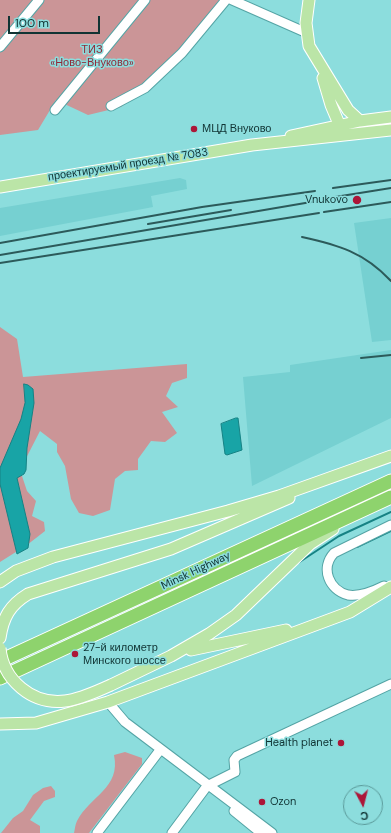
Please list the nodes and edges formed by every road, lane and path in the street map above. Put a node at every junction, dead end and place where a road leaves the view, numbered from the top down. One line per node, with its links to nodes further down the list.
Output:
1 (39, 0): 7 (street)
2 (145, 0): 10 (street)
3 (226, 0): 9 (street)
4 (232, 0): 6 (street)
5 (309, 0): 6 (main road)
6 (307, 33): 8 (main road)
7 (0, 47)
8 (320, 65): 11 (main road); 14 (main road)
9 (111, 106)
10 (55, 110)
11 (348, 110): 13 (main road); 14 (main road)
12 (391, 117): 13 (main road, проектируемый проезд № 7083)
13 (360, 121): 14 (main road, проектируемый проезд № 7083)
14 (343, 124): 16 (main road); 17 (main road, проектируемый проезд № 7083)
15 (391, 130): 16 (main road, проектируемый проезд № 7083)
16 (344, 136): 17 (main road, проектируемый проезд № 7083)
17 (257, 144): 18 (main road, проектируемый проезд № 7083)
18 (0, 187)
19 (391, 458): 21 (main road)
20 (391, 480): 32 (highway, Minsk Highway)
21 (321, 482): 25 (main road); 29 (main road)
22 (391, 497): 23 (highway, Minsk Highway)
23 (366, 509): 31 (main road); 33 (highway, Minsk Highway)
24 (391, 525): 26 (street)
25 (0, 582)
26 (391, 583)
27 (391, 587): 28 (main road)
28 (329, 620): 31 (main road); 35 (main road)
29 (1, 632)
30 (0, 648): 31 (main road, bridge)
31 (172, 656)
32 (0, 661)
33 (0, 678)
34 (391, 684): 38 (street)
35 (108, 702): 36 (main road); 37 (street)
36 (0, 724)
37 (157, 747): 38 (street); 39 (street)
38 (207, 786): 40 (street); 41 (street); 42 (street)
39 (97, 833)
40 (172, 833)
41 (261, 833)
42 (272, 833)

